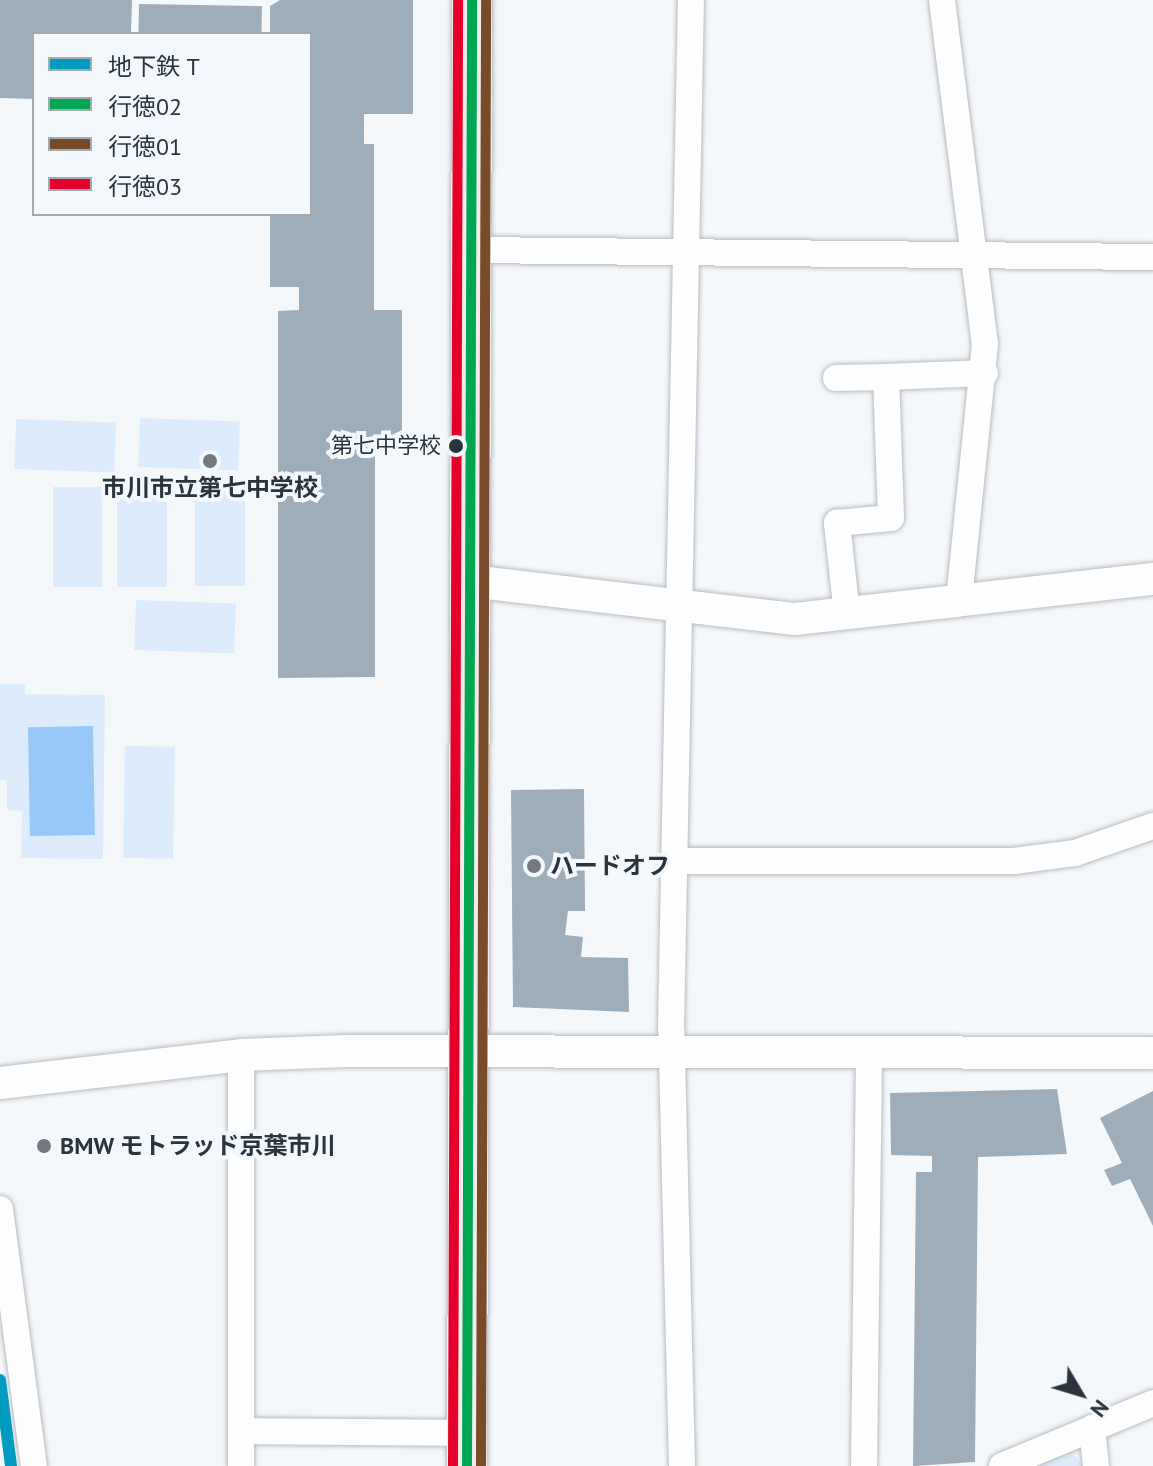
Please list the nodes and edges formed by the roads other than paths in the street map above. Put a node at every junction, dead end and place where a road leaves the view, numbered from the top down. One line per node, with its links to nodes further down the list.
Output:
1 (472, 0): 4 (main road)
2 (691, 0): 5 (street)
3 (942, 0): 6 (street)
4 (471, 250): 5 (street); 12 (main road)
5 (688, 250): 6 (street); 14 (street)
6 (975, 254): 7 (street); 8 (street)
7 (1153, 257)
8 (985, 373): 9 (street); 13 (street)
9 (886, 377): 10 (street); 15 (street)
10 (836, 378)
11 (1153, 579): 13 (street)
12 (470, 581): 14 (street); 18 (main road)
13 (959, 600): 15 (street)
14 (675, 606): 15 (street); 17 (street)
15 (847, 615)
16 (1153, 826): 17 (street)
17 (672, 861): 19 (street)
18 (467, 1050): 19 (street); 22 (street); 28 (main road)
19 (671, 1051): 20 (street); 31 (street)
20 (869, 1051): 21 (street); 32 (street)
21 (1153, 1053)
22 (241, 1055): 23 (street); 27 (street)
23 (0, 1083)
24 (0, 1209): 29 (street)
25 (1153, 1403): 26 (street)
26 (1092, 1428): 33 (street); 34 (street)
27 (241, 1431): 28 (street); 30 (street)
28 (467, 1449)
29 (34, 1466)
30 (241, 1466)
31 (682, 1466)
32 (864, 1466)
33 (1002, 1466)
34 (1096, 1466)

